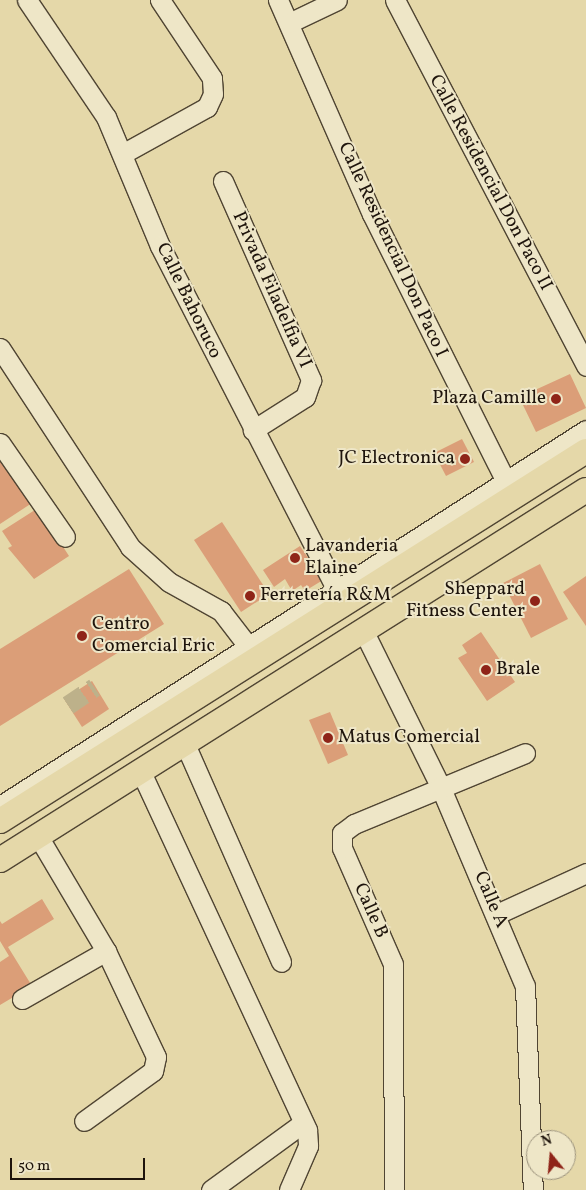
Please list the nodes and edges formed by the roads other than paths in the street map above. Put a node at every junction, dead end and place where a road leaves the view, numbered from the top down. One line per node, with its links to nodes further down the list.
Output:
1 (27, 0): 7 (street, Calle Bahoruco)
2 (160, 0): 7 (street)
3 (278, 0): 6 (street, Calle Residencial Don Paco I)
4 (337, 0): 6 (street)
5 (395, 0): 10 (street, Calle Residencial Don Paco II)
6 (289, 23): 15 (street, Calle Residencial Don Paco I)
7 (124, 153): 11 (street, Calle Bahoruco)
8 (223, 181): 11 (street, Privada Filadelfia VI)
9 (0, 348): 20 (street)
10 (586, 366)
11 (253, 430): 18 (street, Calle Bahoruco)
12 (586, 430): 15 (street)
13 (0, 443): 17 (street)
14 (586, 450): 15 (main road)
15 (510, 488): 18 (main road)
16 (586, 490): 19 (main road)
17 (66, 538)
18 (341, 598): 20 (street); 26 (main road)
19 (364, 632): 21 (main road); 24 (street, Calle A)
20 (248, 646): 25 (street)
21 (185, 744): 23 (main road); 32 (street)
22 (525, 753): 24 (street, Calle B)
23 (141, 772): 27 (main road); 35 (street)
24 (440, 786): 30 (street, Calle A); 38 (street, Calle B)
25 (0, 806)
26 (0, 821)
27 (38, 836): 28 (main road); 31 (street)
28 (0, 860)
29 (586, 874): 30 (street)
30 (497, 914): 39 (street, Calle A)
31 (106, 951): 33 (street); 34 (street)
32 (281, 962)
33 (22, 999)
34 (84, 1121)
35 (303, 1123): 36 (street); 37 (street)
36 (216, 1189)
37 (289, 1190)
38 (394, 1190)
39 (533, 1190)

